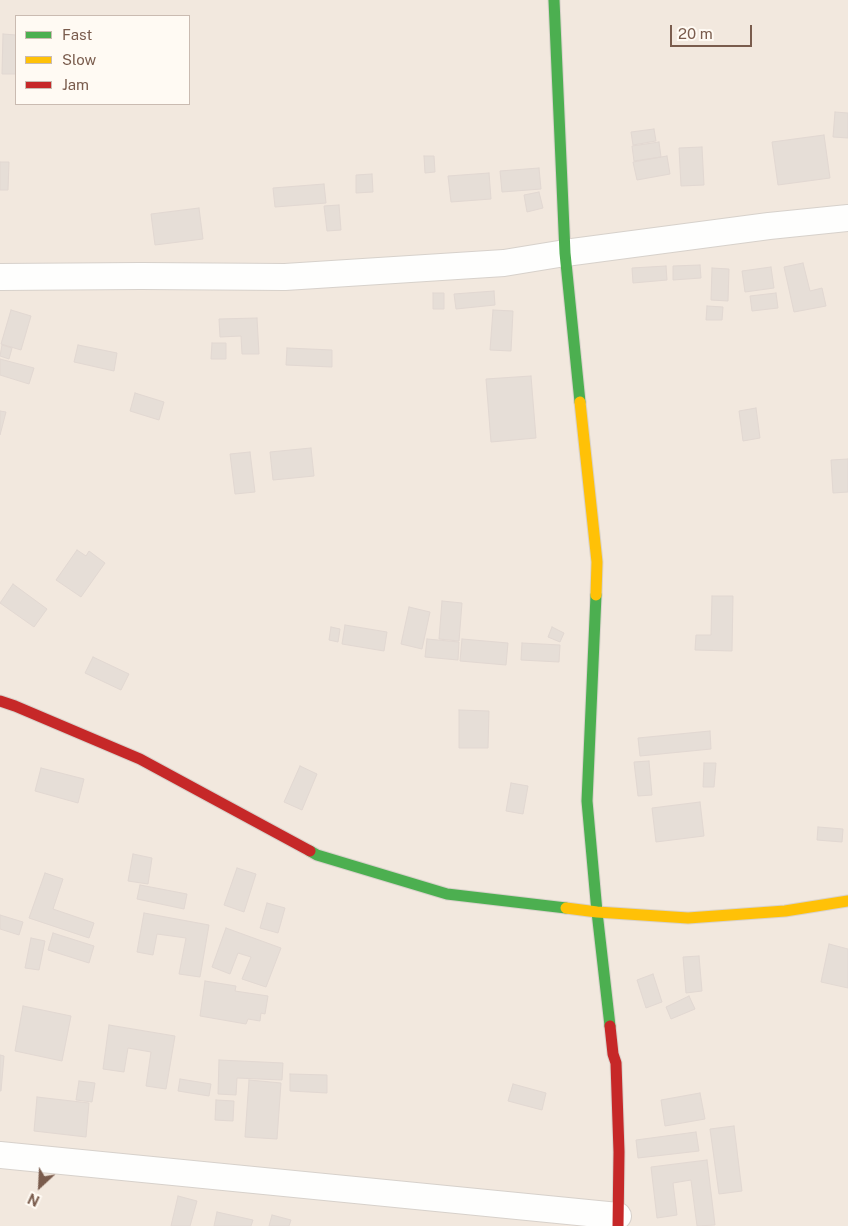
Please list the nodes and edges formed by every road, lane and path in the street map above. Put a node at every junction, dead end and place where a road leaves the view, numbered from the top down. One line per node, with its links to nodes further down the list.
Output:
1 (554, 0): 3 (street)
2 (848, 218): 3 (street)
3 (565, 253): 4 (street); 7 (street)
4 (0, 277)
5 (0, 701): 7 (street)
6 (848, 901): 7 (street)
7 (597, 912): 9 (street)
8 (0, 1155): 9 (street)
9 (618, 1221)

